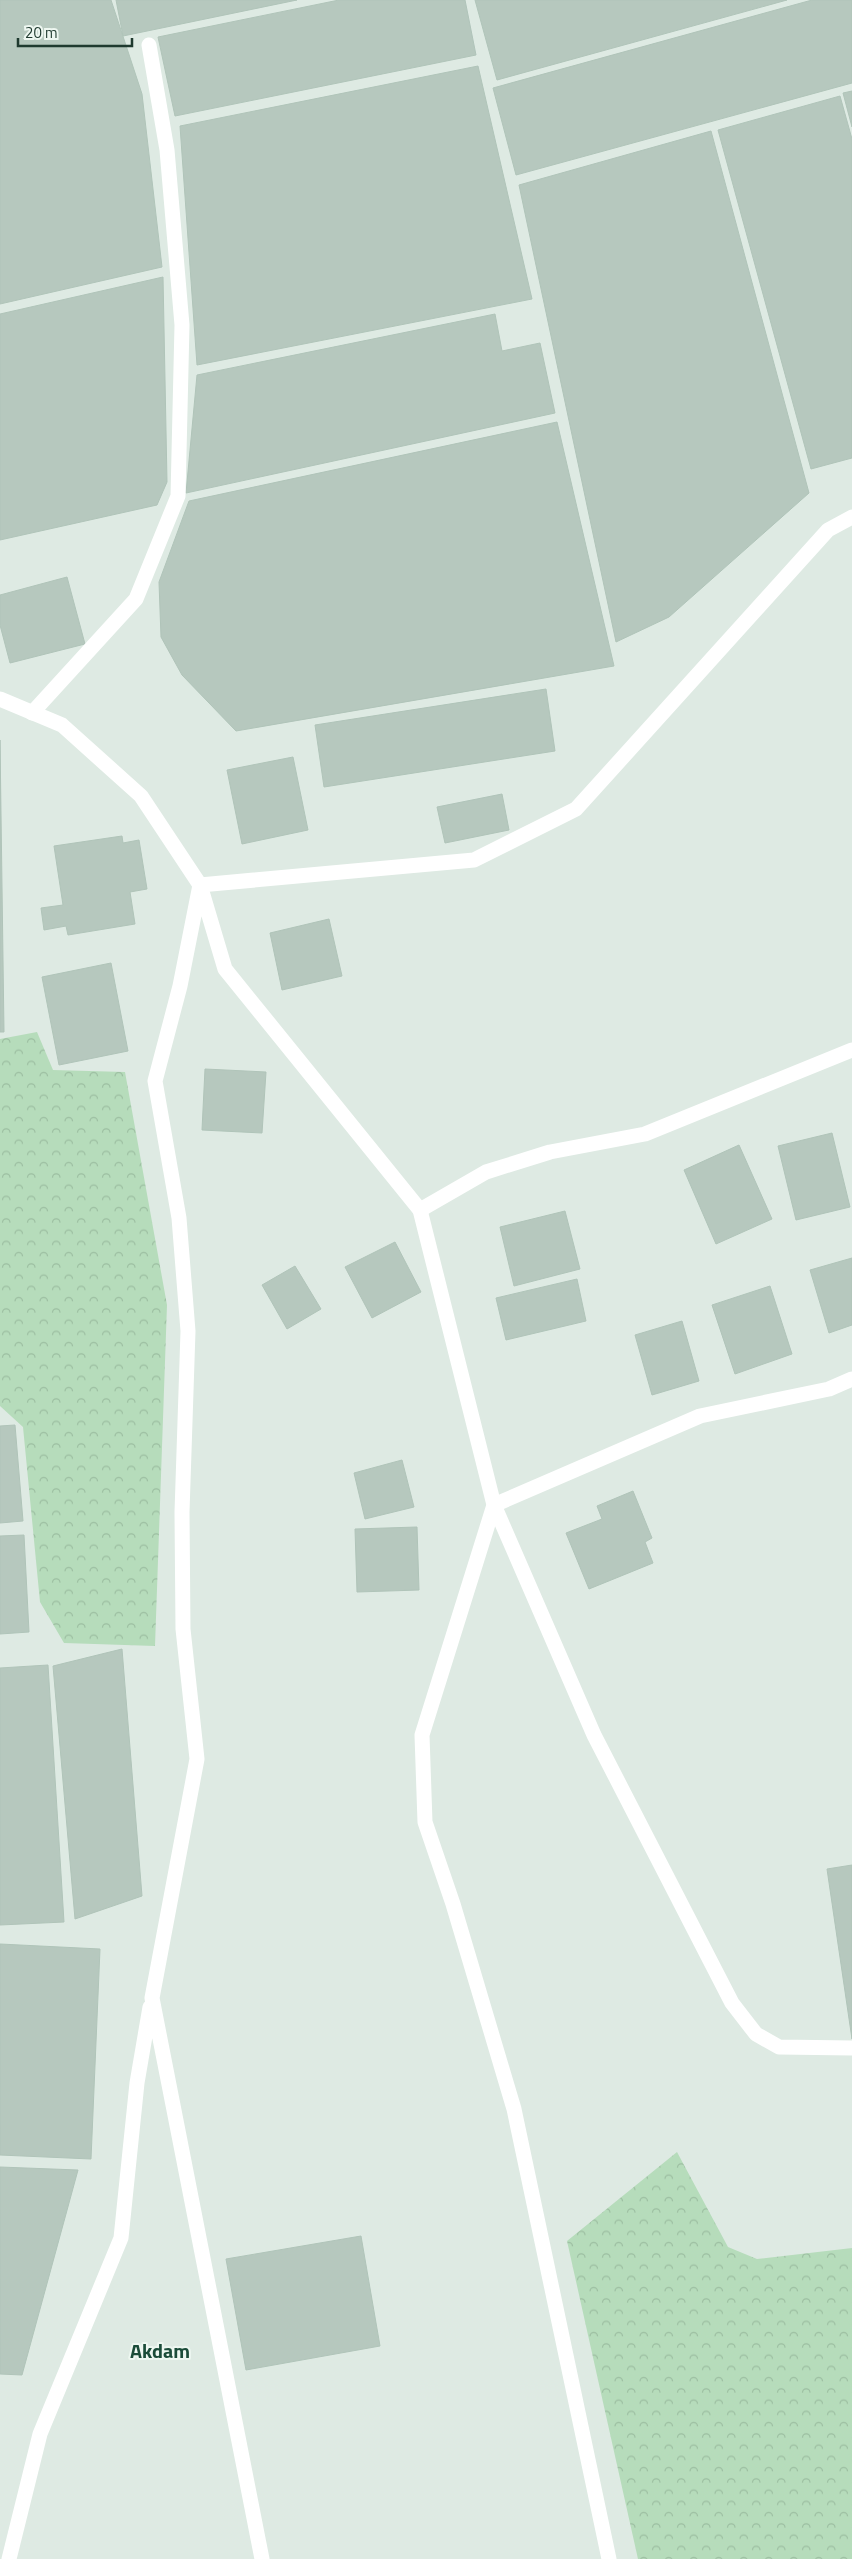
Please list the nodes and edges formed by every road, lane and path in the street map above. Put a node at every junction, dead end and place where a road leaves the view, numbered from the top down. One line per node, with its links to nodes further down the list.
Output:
1 (149, 45): 4 (street)
2 (852, 517): 5 (street)
3 (0, 699): 4 (street)
4 (32, 712): 5 (street)
5 (200, 885): 7 (street); 10 (street)
6 (852, 1050): 7 (street)
7 (420, 1210): 9 (street)
8 (852, 1379): 9 (street)
9 (494, 1506): 11 (street); 14 (street)
10 (152, 1998): 12 (street); 13 (street)
11 (852, 2048)
12 (9, 2559)
13 (262, 2559)
14 (609, 2559)

